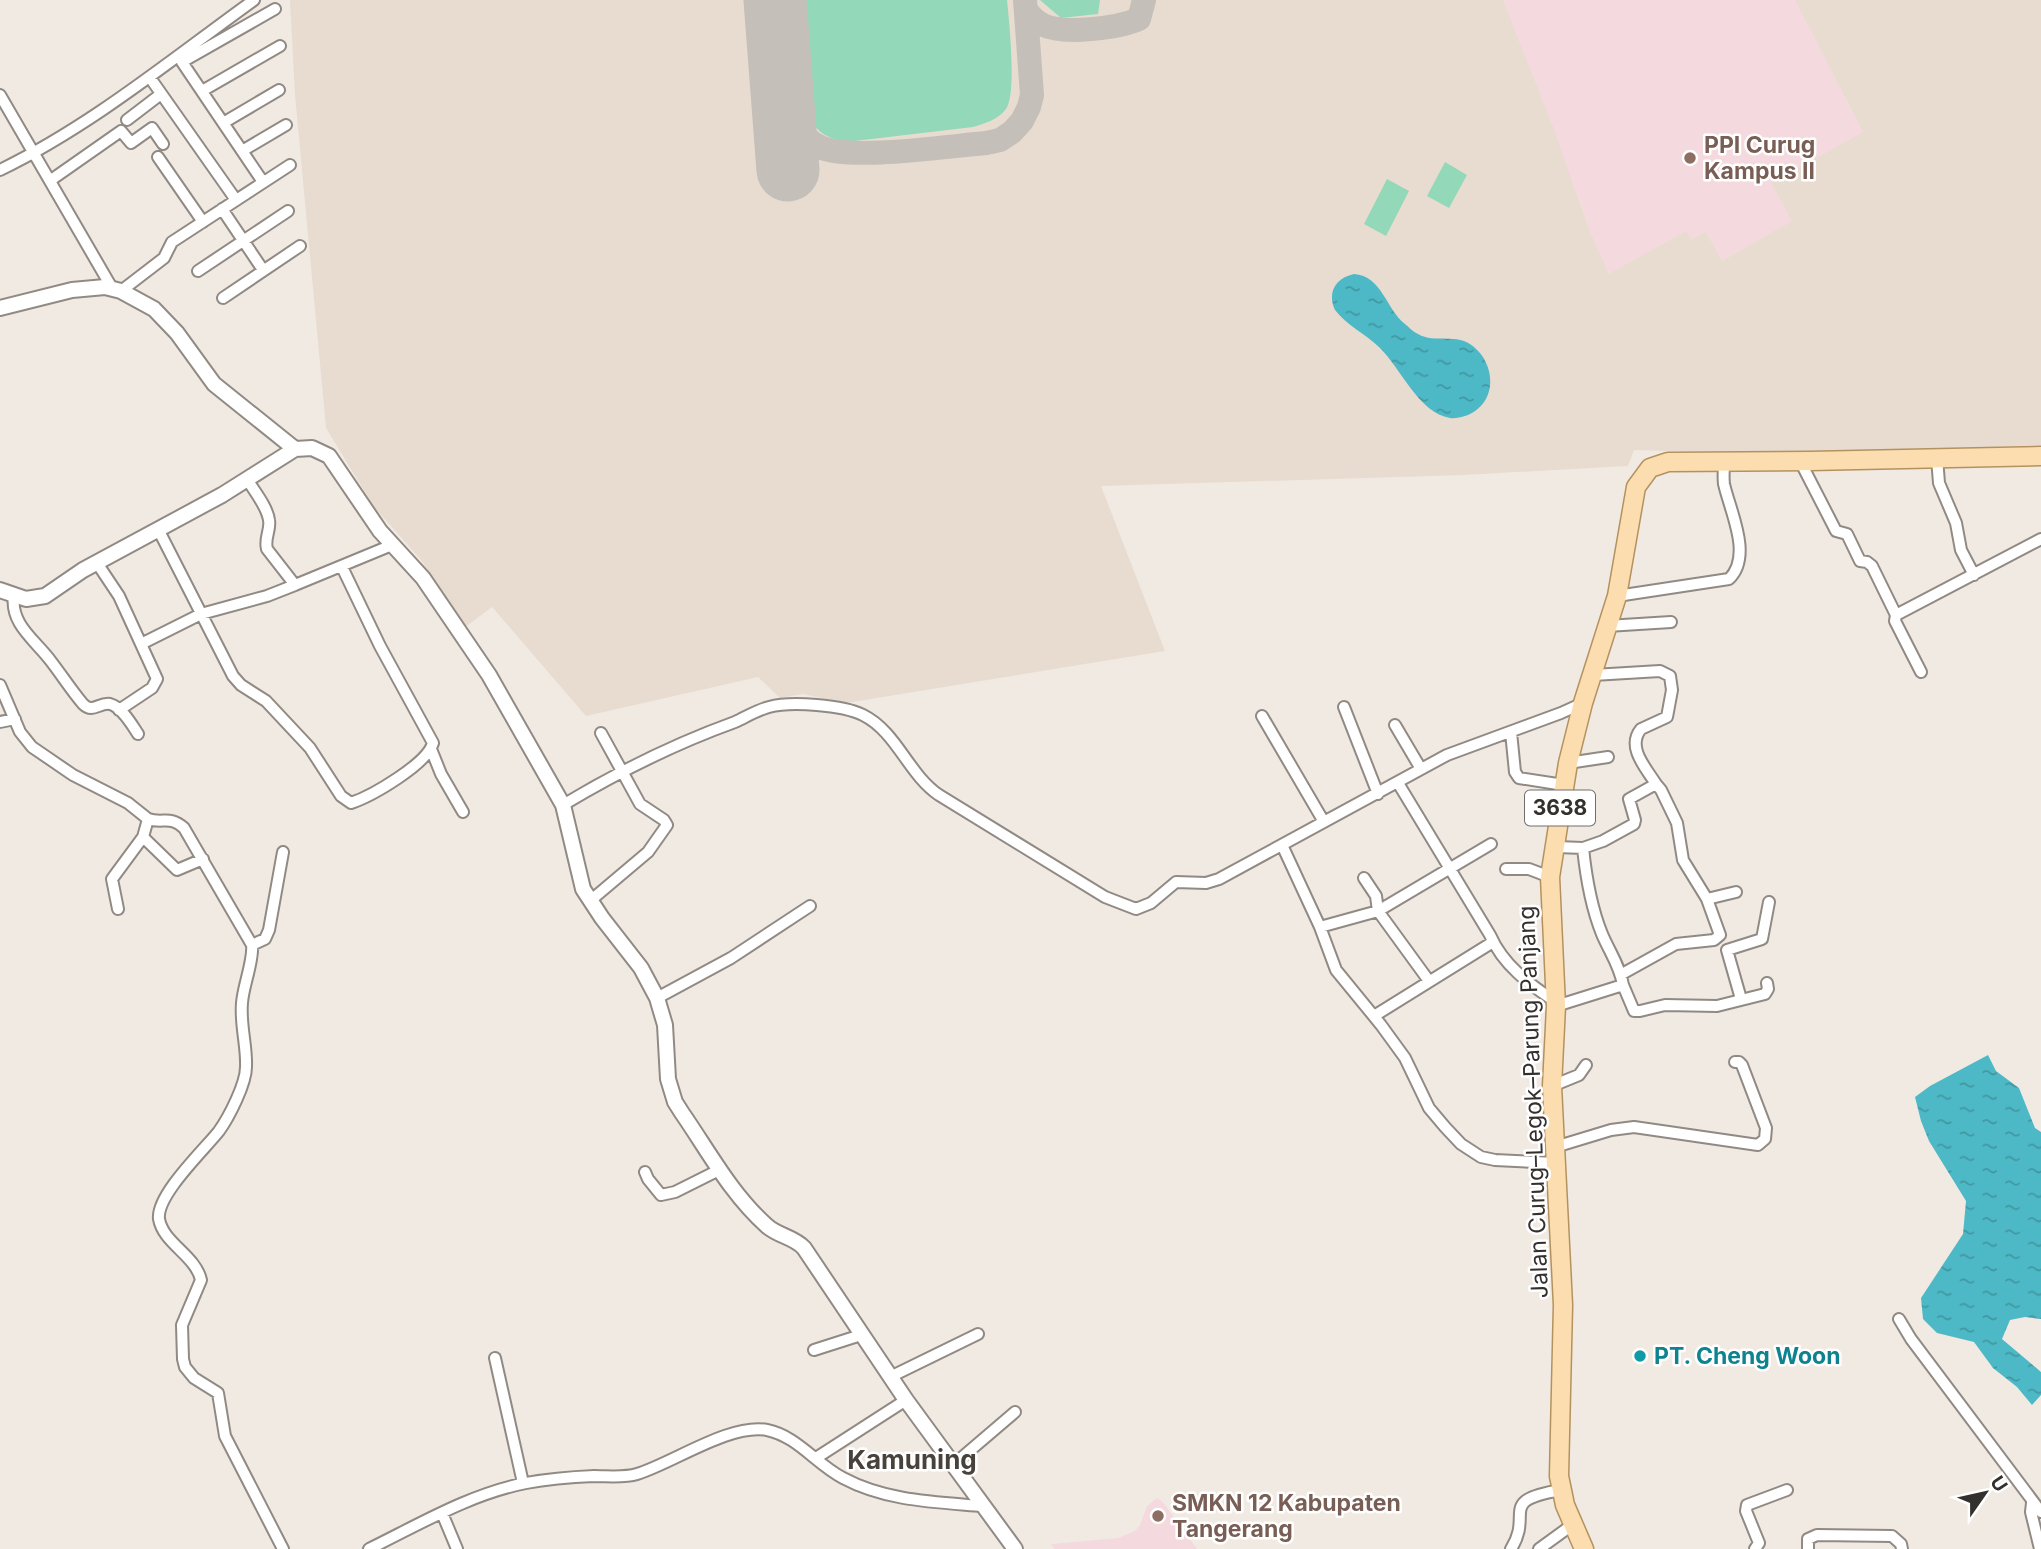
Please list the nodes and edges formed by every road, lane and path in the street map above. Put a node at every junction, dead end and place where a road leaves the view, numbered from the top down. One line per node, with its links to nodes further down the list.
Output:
1 (254, 0): 14 (street)
2 (275, 9): 6 (street)
3 (280, 46): 6 (street)
4 (153, 82): 7 (street)
5 (279, 90): 10 (street)
6 (202, 91): 10 (street)
7 (161, 94): 9 (street); 20 (street)
8 (0, 95): 14 (street)
9 (127, 120)
10 (223, 123): 13 (street)
11 (286, 125): 13 (street)
12 (163, 144): 18 (street)
13 (242, 151): 19 (street)
14 (35, 153): 17 (street); 18 (street)
15 (158, 157): 23 (street)
16 (290, 165): 19 (street)
17 (0, 170)
18 (51, 180): 28 (street)
19 (263, 182): 20 (street)
20 (236, 200): 21 (street)
21 (222, 209): 23 (street); 24 (street)
22 (288, 211): 24 (street)
23 (203, 222): 28 (street)
24 (243, 240): 26 (street); 27 (street)
25 (300, 246): 26 (street)
26 (263, 270): 29 (street)
27 (198, 271)
28 (117, 289): 30 (street); 31 (street)
29 (223, 298)
30 (0, 308)
31 (295, 449): 36 (street); 39 (street)
32 (2041, 456): 33 (main road, Jalan Curug–Legok–Parung Panjang / 3638)
33 (1937, 458): 34 (main road, Jalan Curug–Legok–Parung Panjang / 3638); 42 (street)
34 (1800, 461): 35 (main road, Jalan Curug–Legok–Parung Panjang / 3638); 47 (street)
35 (1724, 462): 45 (main road, Jalan Curug–Legok–Parung Panjang / 3638); 45 (street)
36 (247, 479): 37 (street); 43 (street)
37 (158, 529): 40 (street); 46 (street)
38 (2041, 539): 42 (street)
39 (392, 545): 41 (street); 73 (street)
40 (97, 563): 44 (street); 50 (street)
41 (342, 567): 43 (street); 64 (street)
42 (1974, 575): 47 (street)
43 (295, 585): 46 (street)
44 (7, 593): 56 (street)
45 (1617, 596): 49 (main road, Jalan Curug–Legok–Parung Panjang / 3638)
46 (201, 614): 50 (street); 64 (street)
47 (1896, 615): 51 (street)
48 (1671, 622): 49 (street)
49 (1607, 626): 52 (main road, Jalan Curug–Legok–Parung Panjang / 3638)
50 (141, 644): 56 (street)
51 (1921, 673)
52 (1593, 675): 54 (main road, Jalan Curug–Legok–Parung Panjang / 3638); 70 (street)
53 (0, 685): 58 (street)
54 (1583, 703): 61 (street); 66 (main road, Jalan Curug–Legok–Parung Panjang / 3638)
55 (1344, 708): 72 (street)
56 (119, 710): 63 (street)
57 (1262, 716): 76 (street)
58 (15, 719): 59 (street); 75 (street)
59 (0, 723)
60 (1395, 725): 67 (street)
61 (1511, 732): 67 (street); 71 (street)
62 (601, 733): 68 (street)
63 (138, 734)
64 (431, 749): 74 (street)
65 (1608, 757): 66 (street)
66 (1568, 763): 71 (main road, Jalan Curug–Legok–Parung Panjang / 3638)
67 (1421, 769): 69 (street)
68 (623, 770): 73 (street); 79 (street); 90 (street)
69 (1398, 783): 72 (street); 84 (street)
70 (1656, 784): 81 (street); 89 (street)
71 (1564, 785): 80 (main road, Jalan Curug–Legok–Parung Panjang / 3638)
72 (1378, 794): 76 (street)
73 (563, 805): 90 (street)
74 (463, 812)
75 (148, 819): 77 (street); 83 (street)
76 (1324, 822): 79 (street)
77 (143, 837): 83 (street); 93 (street)
78 (1491, 844): 84 (street)
79 (1282, 845): 95 (street)
80 (1557, 847): 81 (street); 87 (main road, Jalan Curug–Legok–Parung Panjang / 3638)
81 (1583, 848): 98 (street)
82 (283, 852): 97 (street)
83 (203, 859): 97 (street)
84 (1450, 869): 94 (street); 96 (street)
85 (1506, 869): 87 (street)
86 (1364, 877): 94 (street)
87 (1550, 877): 103 (main road, Jalan Curug–Legok–Parung Panjang / 3638)
88 (1736, 892): 89 (street)
89 (1707, 899): 98 (street)
90 (590, 901): 101 (street)
91 (1769, 902): 102 (street)
92 (810, 906): 101 (street)
93 (118, 909)
94 (1378, 911): 95 (street); 99 (street)
95 (1320, 927): 104 (street)
96 (1493, 942): 99 (street); 103 (street)
97 (252, 945): 129 (street)
98 (1622, 979): 102 (street); 103 (street)
99 (1429, 981): 104 (street)
100 (1767, 983): 102 (street)
101 (657, 998): 109 (street)
102 (1741, 999)
103 (1556, 1004): 107 (main road, Jalan Curug–Legok–Parung Panjang / 3638)
104 (1374, 1016): 108 (street)
105 (1735, 1062): 108 (street)
106 (1586, 1065): 107 (street)
107 (1552, 1086): 108 (main road, Jalan Curug–Legok–Parung Panjang / 3638)
108 (1555, 1155): 122 (main road, Jalan Curug–Legok–Parung Panjang / 3638)
109 (719, 1170): 110 (street); 113 (street)
110 (645, 1172)
111 (1899, 1320): 124 (street)
112 (978, 1334): 116 (street)
113 (861, 1335): 114 (street); 116 (street)
114 (814, 1350)
115 (495, 1358): 121 (street)
116 (890, 1377): 117 (street)
117 (906, 1400): 119 (street); 120 (street)
118 (1015, 1412): 120 (street)
119 (816, 1458): 121 (street); 125 (street)
120 (953, 1465): 125 (street)
121 (523, 1483): 127 (street)
122 (1561, 1490): 128 (main road, Jalan Curug–Legok–Parung Panjang / 3638); 133 (street)
123 (1787, 1490): 136 (street)
124 (2032, 1503): 126 (street); 139 (street)
125 (982, 1506): 132 (street)
126 (2041, 1512)
127 (442, 1513): 130 (street); 131 (street)
128 (1572, 1525): 134 (street); 135 (main road, Jalan Curug–Legok–Parung Panjang / 3638)
129 (283, 1549)
130 (369, 1549)
131 (457, 1549)
132 (1015, 1549)
133 (1511, 1549)
134 (1539, 1549)
135 (1584, 1549)
136 (1755, 1549)
137 (1808, 1549): 138 (street)
138 (1902, 1549)
139 (2039, 1549)

